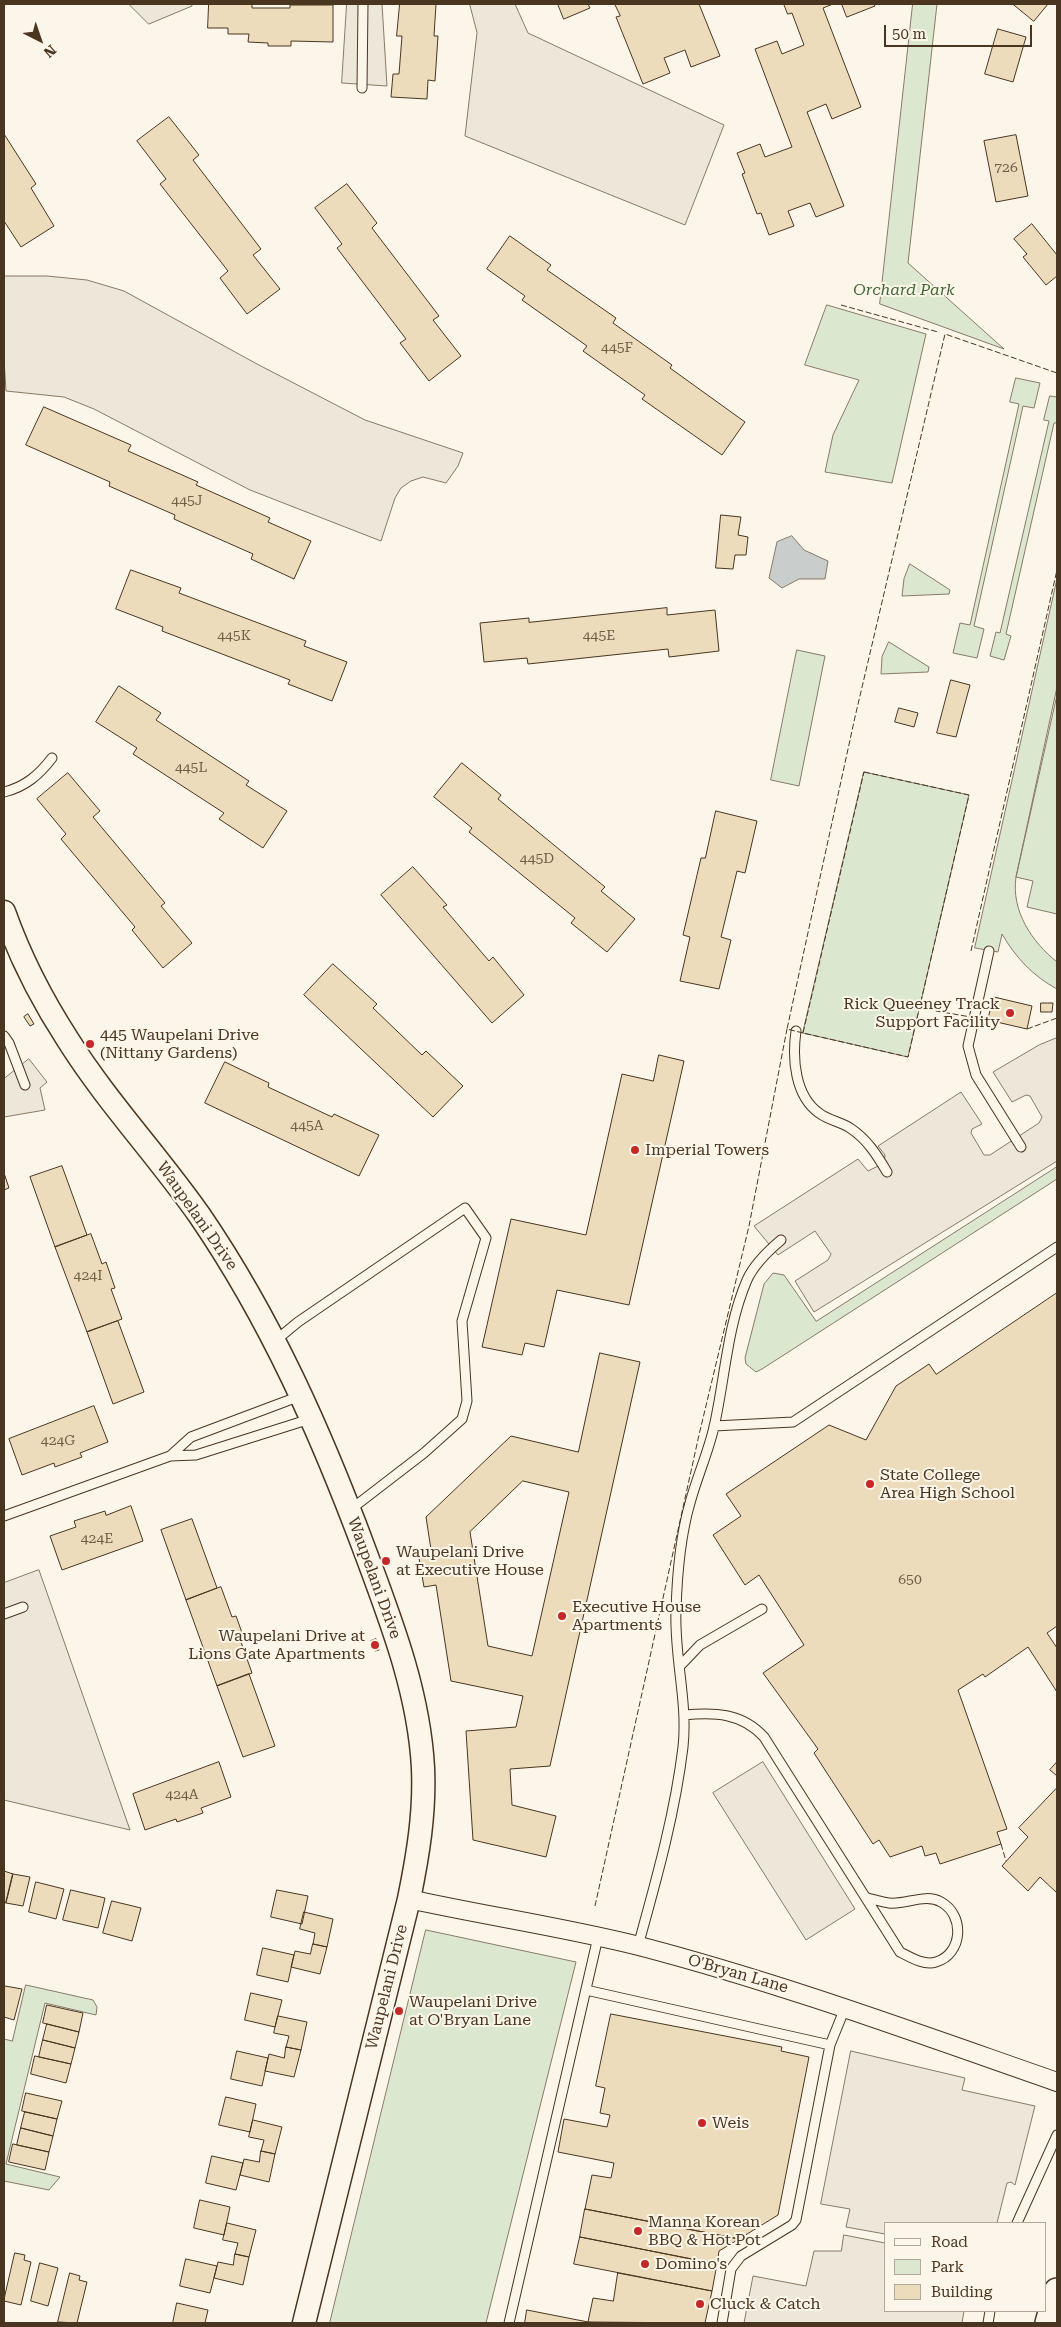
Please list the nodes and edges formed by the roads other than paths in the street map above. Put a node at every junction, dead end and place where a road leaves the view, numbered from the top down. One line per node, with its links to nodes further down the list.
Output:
1 (363, 4): 2 (lane)
2 (362, 88)
3 (52, 758): 4 (lane)
4 (4, 792)
5 (4, 915): 14 (street, Waupelani Drive)
6 (989, 951): 10 (lane)
7 (796, 1031): 11 (lane)
8 (4, 1036): 9 (lane)
9 (25, 1085)
10 (1021, 1147)
11 (887, 1172)
12 (781, 1240): 17 (lane)
13 (1057, 1247): 17 (lane)
14 (275, 1341): 15 (street, Waupelani Drive); 19 (lane)
15 (302, 1395): 16 (street, Waupelani Drive); 18 (lane)
16 (313, 1418): 18 (lane); 19 (street, Waupelani Drive)
17 (714, 1426): 24 (lane)
18 (170, 1456): 20 (lane)
19 (350, 1510): 27 (street, Waupelani Drive)
20 (4, 1516)
21 (23, 1607): 23 (lane)
22 (762, 1609): 24 (lane)
23 (4, 1614)
24 (680, 1666): 25 (lane)
25 (684, 1714): 26 (lane); 29 (lane)
26 (866, 1898): 26 (lane)
27 (409, 1899): 28 (street, O'Bryan Lane); 37 (street, Waupelani Drive)
28 (598, 1937): 29 (street, O'Bryan Lane); 30 (lane)
29 (638, 1946): 31 (street, O'Bryan Lane)
30 (586, 1990): 32 (lane); 38 (lane)
31 (845, 2008): 32 (lane); 33 (street, O'Bryan Lane)
32 (830, 2045): 39 (lane)
33 (1057, 2082)
34 (1057, 2134): 35 (lane)
35 (1017, 2222)
36 (1057, 2291): 40 (main road)
37 (304, 2323)
38 (509, 2323)
39 (722, 2323)
40 (1048, 2323)

